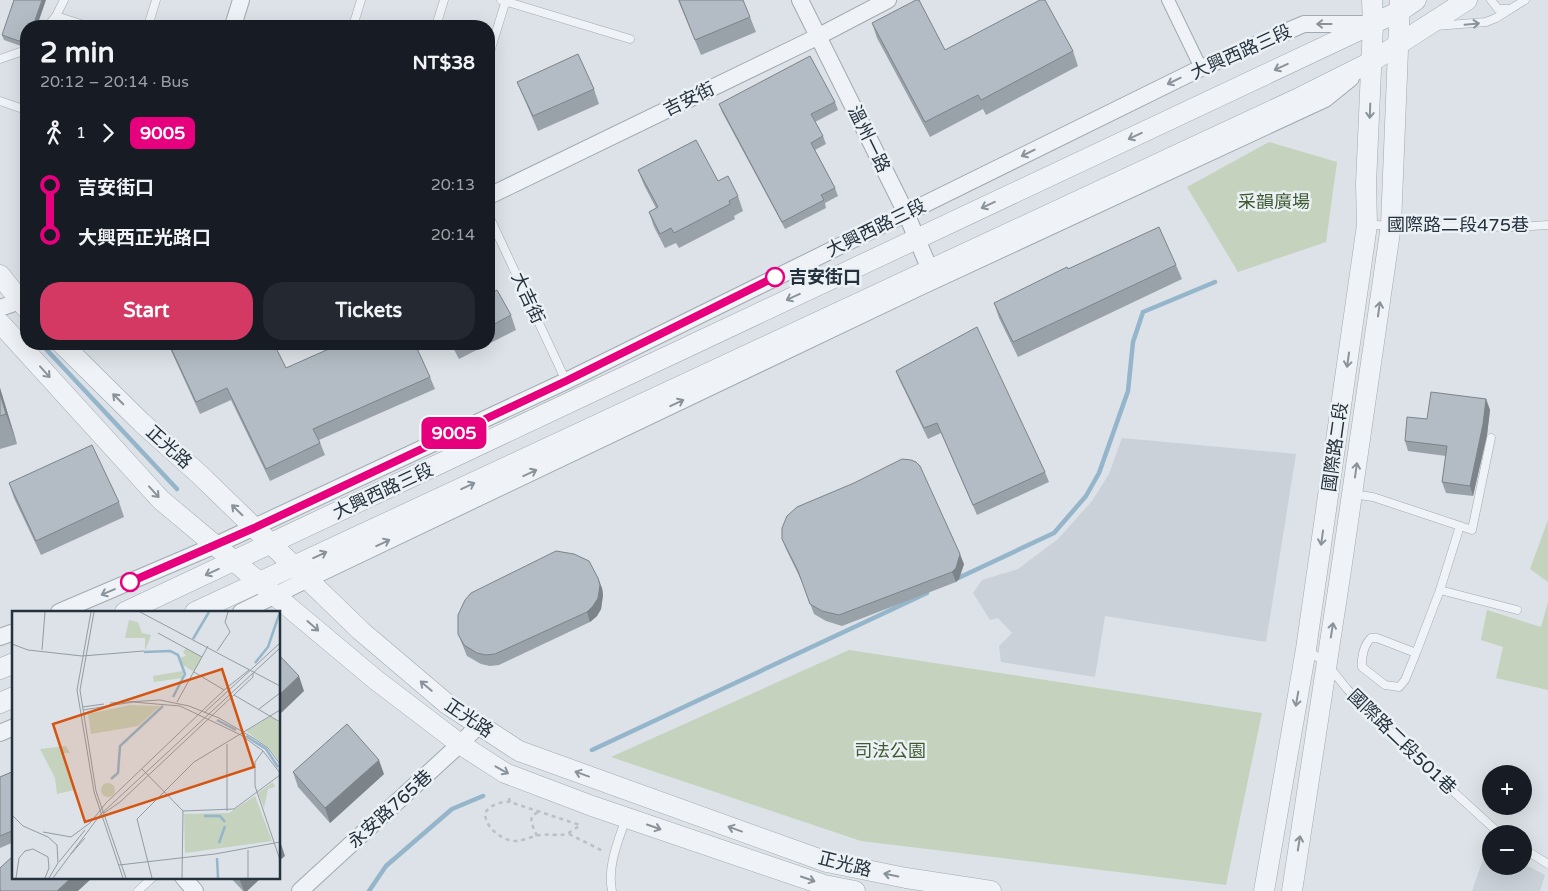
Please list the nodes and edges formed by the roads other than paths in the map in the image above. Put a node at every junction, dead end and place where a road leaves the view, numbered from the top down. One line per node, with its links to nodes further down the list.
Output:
1 (64, 0): 16 (lane)
2 (156, 0): 19 (lane)
3 (241, 0): 20 (street)
4 (361, 0): 21 (lane)
5 (444, 0): 22 (lane)
6 (504, 0): 25 (lane); 27 (lane)
7 (800, 0): 26 (street, 溫州一路)
8 (888, 0): 26 (street, 吉安街)
9 (1168, 0): 32 (street)
10 (1372, 0): 23 (street, 國際路二段)
11 (1468, 0): 24 (street, 大興西路三段)
12 (1490, 0): 15 (lane)
13 (1525, 0): 15 (lane)
14 (1405, 4): 23 (street, 大興西路三段); 28 (street, 國際路二段)
15 (1513, 8): 24 (lane, one-way to 15)
16 (56, 16): 17 (lane); 18 (lane)
17 (53, 20)
18 (68, 20)
19 (150, 20)
20 (235, 20)
21 (355, 20)
22 (438, 20)
23 (1373, 24): 31 (street, 國際路二段); 32 (street, 大興西路三段, one-way to 32); 41 (street, 大興西路三段, one-way to 41)
24 (1427, 26): 28 (street, 大興西路三段)
25 (495, 33)
26 (819, 36): 35 (street, 吉安街); 36 (street, 溫州一路)
27 (630, 39)
28 (1398, 45): 31 (street, 大興西路三段); 38 (street, 國際路二段)
29 (20, 52): 30 (lane)
30 (0, 59)
31 (1371, 62): 37 (street, 國際路二段, one-way to 37); 43 (street, 大興西路三段)
32 (1201, 68): 36 (street, 大興西路三段, one-way to 36)
33 (0, 101): 34 (lane)
34 (20, 108)
35 (495, 193)
36 (906, 213): 41 (street, 溫州一路); 51 (street, 大興西路三段)
37 (1367, 225): 38 (lane, 國際路二段475巷); 54 (street, 國際路二段, one-way to 54)
38 (1391, 225): 39 (lane, 國際路二段475巷); 53 (street, 國際路二段, one-way to 38)
39 (1548, 225)
40 (495, 229): 51 (lane, 大吉街)
41 (917, 239): 43 (street, 溫州一路); 57 (street, 大興西路三段, one-way to 57)
42 (0, 275): 44 (street)
43 (932, 276): 60 (street, 大興西路三段, one-way to 43)
44 (20, 298)
45 (20, 304): 46 (street)
46 (0, 308)
47 (0, 323): 48 (street, 正光路, one-way to 48)
48 (20, 345)
49 (25, 350): 58 (street, 正光路, one-way to 58)
50 (68, 350): 56 (street, 正光路, one-way to 50)
51 (566, 381): 56 (street, 大興西路三段)
52 (1490, 438): 55 (lane)
53 (1352, 500): 54 (street); 55 (lane); 74 (street, 國際路二段, one-way to 53)
54 (1327, 502): 71 (street, 國際路二段, one-way to 71)
55 (1460, 526): 62 (lane)
56 (254, 528): 57 (street, 正光路); 58 (street, 大興西路三段)
57 (272, 544): 59 (street, 大興西路三段); 60 (street, 正光路)
58 (216, 545): 59 (street, 正光路); 65 (street, 大興西路三段, one-way to 65)
59 (235, 562): 61 (street, 正光路); 66 (street, 大興西路三段, one-way to 66)
60 (301, 573): 61 (street, 大興西路三段); 63 (street, 大興西路三段); 78 (street, 正光路, one-way to 60)
61 (260, 582): 63 (street, 正光路); 67 (street, 大興西路三段)
62 (1440, 590): 64 (lane); 72 (lane)
63 (276, 594): 68 (street, 大興西路三段); 81 (street, 正光路, one-way to 81)
64 (1517, 610)
65 (61, 611)
66 (127, 611)
67 (197, 611)
68 (243, 611)
69 (12, 633): 70 (street)
70 (0, 637)
71 (1306, 649): 74 (lane, 國際路二段501巷); 95 (street, 國際路二段, one-way to 95)
72 (1416, 653): 72 (lane)
73 (12, 664): 75 (street)
74 (1327, 664): 83 (lane, 國際路二段501巷); 96 (street, 國際路二段, one-way to 74)
75 (0, 669)
76 (12, 698): 77 (street)
77 (0, 703)
78 (479, 725): 81 (street, 永安路765巷); 88 (street, 正光路, one-way to 78)
79 (12, 728): 80 (street)
80 (0, 733)
81 (460, 744): 82 (street, 正光路, one-way to 82); 91 (street, 永安路765巷)
82 (626, 818): 92 (lane); 93 (street, 正光路, one-way to 93)
83 (1490, 825)
84 (1532, 854): 85 (lane)
85 (1548, 864)
86 (151, 878): 89 (lane)
87 (184, 878): 90 (street)
88 (916, 885): 94 (street, 正光路)
89 (138, 891)
90 (195, 891)
91 (300, 891)
92 (612, 891)
93 (855, 891)
94 (991, 891)
95 (1264, 891)
96 (1292, 891)

